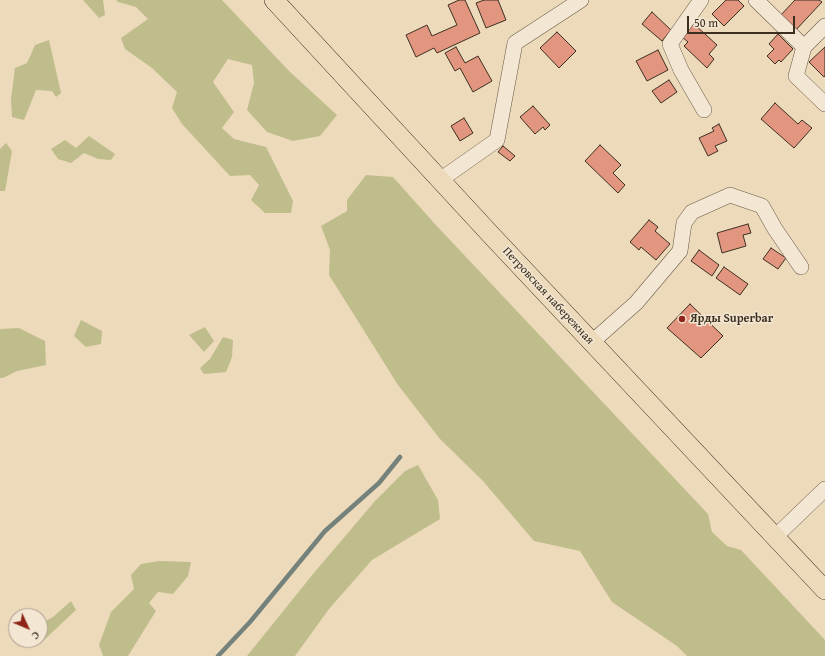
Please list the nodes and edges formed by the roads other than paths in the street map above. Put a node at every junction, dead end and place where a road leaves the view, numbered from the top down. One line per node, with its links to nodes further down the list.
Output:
1 (274, 0): 9 (main road, Петровская набережная)
2 (581, 0): 9 (street)
3 (701, 0): 8 (street)
4 (756, 0): 6 (street)
5 (825, 26): 6 (street)
6 (804, 47): 7 (street)
7 (825, 104)
8 (704, 110)
9 (440, 180): 11 (main road, Петровская набережная)
10 (801, 267): 11 (street)
11 (592, 342): 13 (main road, Петровская набережная)
12 (822, 498): 13 (street)
13 (775, 537): 14 (main road, Петровская набережная)
14 (825, 590)

